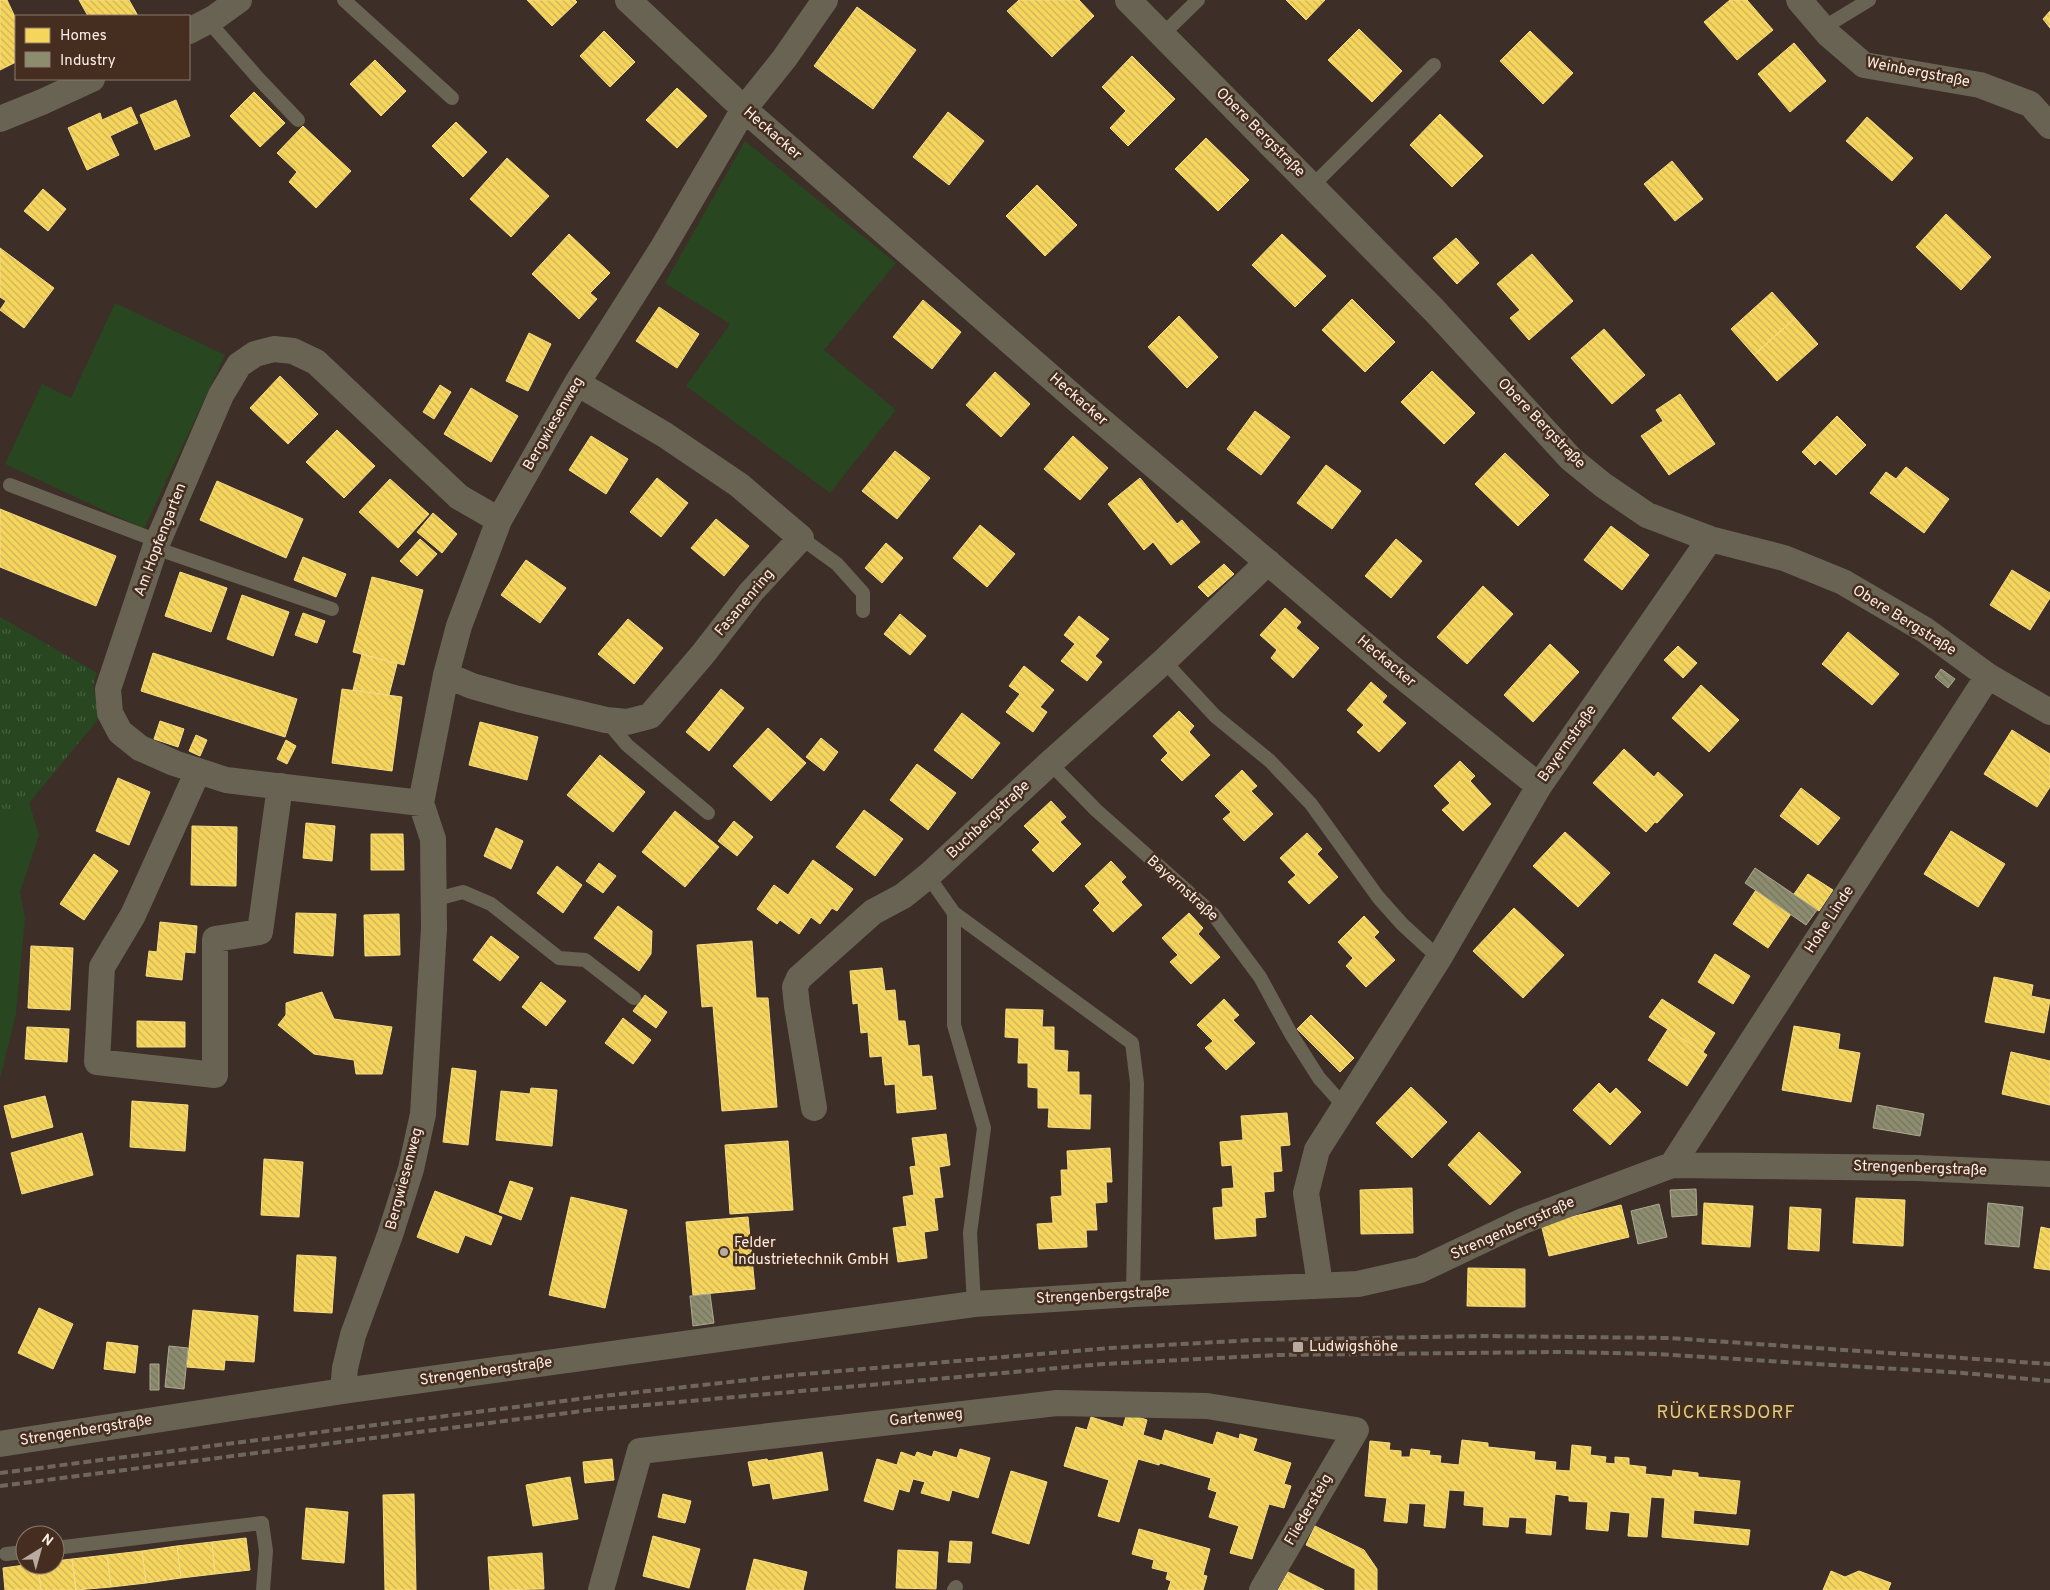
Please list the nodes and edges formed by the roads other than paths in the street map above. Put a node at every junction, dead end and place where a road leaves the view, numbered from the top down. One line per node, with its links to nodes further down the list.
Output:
1 (239, 0): 9 (street)
2 (344, 0): 14 (lane)
3 (628, 0): 15 (street, Heckacker)
4 (825, 0): 15 (street, Bergwiesenweg)
5 (1128, 0): 11 (street, Obere Bergstraße)
6 (1198, 0): 11 (lane)
7 (1799, 0): 10 (street, Weinbergstraße)
8 (1869, 0): 10 (lane)
9 (198, 26): 17 (lane)
10 (1823, 28): 18 (street, Weinbergstraße)
11 (1162, 35): 19 (street, Obere Bergstraße)
12 (1434, 65): 19 (lane)
13 (90, 80): 16 (street)
14 (452, 98)
15 (744, 109): 20 (street, Bergwiesenweg); 26 (street, Heckacker)
16 (0, 119)
17 (298, 120)
18 (2050, 126)
19 (1312, 186): 24 (street, Obere Bergstraße)
20 (577, 383): 22 (street, Bergwiesenweg); 23 (street)
21 (10, 485): 25 (lane)
22 (500, 520): 25 (street, Am Hopfengarten); 30 (street, Bergwiesenweg)
23 (801, 538): 28 (lane); 33 (street, Fasanenring)
24 (1710, 539): 31 (street, Obere Bergstraße); 37 (street, Bayernstraße)
25 (156, 544): 27 (lane); 35 (street, Am Hopfengarten)
26 (1268, 562): 29 (street, Buchbergstraße); 37 (street, Heckacker)
27 (332, 609)
28 (864, 611)
29 (1164, 661): 34 (street, Buchbergstraße); 43 (lane)
30 (446, 674): 33 (street, Fasanenring); 38 (street, Bergwiesenweg)
31 (1988, 676): 32 (street, Obere Bergstraße); 47 (street, Hohe Linde)
32 (2050, 712)
33 (606, 720): 39 (lane)
34 (1050, 763): 40 (street, Buchbergstraße); 45 (lane, Bayernstraße)
35 (198, 771): 36 (street, Am Hopfengarten); 36 (street)
36 (280, 786): 38 (street, Am Hopfengarten)
37 (1539, 786): 43 (street, Bayernstraße)
38 (421, 804): 41 (street, Bergwiesenweg)
39 (708, 813)
40 (928, 876): 42 (lane); 46 (street, Buchbergstraße)
41 (433, 900): 44 (lane); 52 (street, Bergwiesenweg)
42 (954, 912): 50 (lane); 51 (lane)
43 (1439, 958): 45 (street, Bayernstraße)
44 (634, 998)
45 (1344, 1106): 49 (street, Bayernstraße)
46 (814, 1108)
47 (1672, 1165): 48 (street, Strengenbergstraße); 49 (street, Strengenbergstraße)
48 (2050, 1174)
49 (1320, 1284): 50 (street, Strengenbergstraße)
50 (1133, 1294): 51 (street, Strengenbergstraße)
51 (974, 1304): 52 (street, Strengenbergstraße)
52 (343, 1391): 54 (street, Strengenbergstraße)
53 (1356, 1430): 59 (street, Gartenweg); 60 (street, Fliedersteig)
54 (0, 1444)
55 (65, 1547): 58 (lane)
56 (15, 1553): 57 (lane)
57 (6, 1554)
58 (263, 1590)
59 (601, 1590)
60 (1262, 1590)

